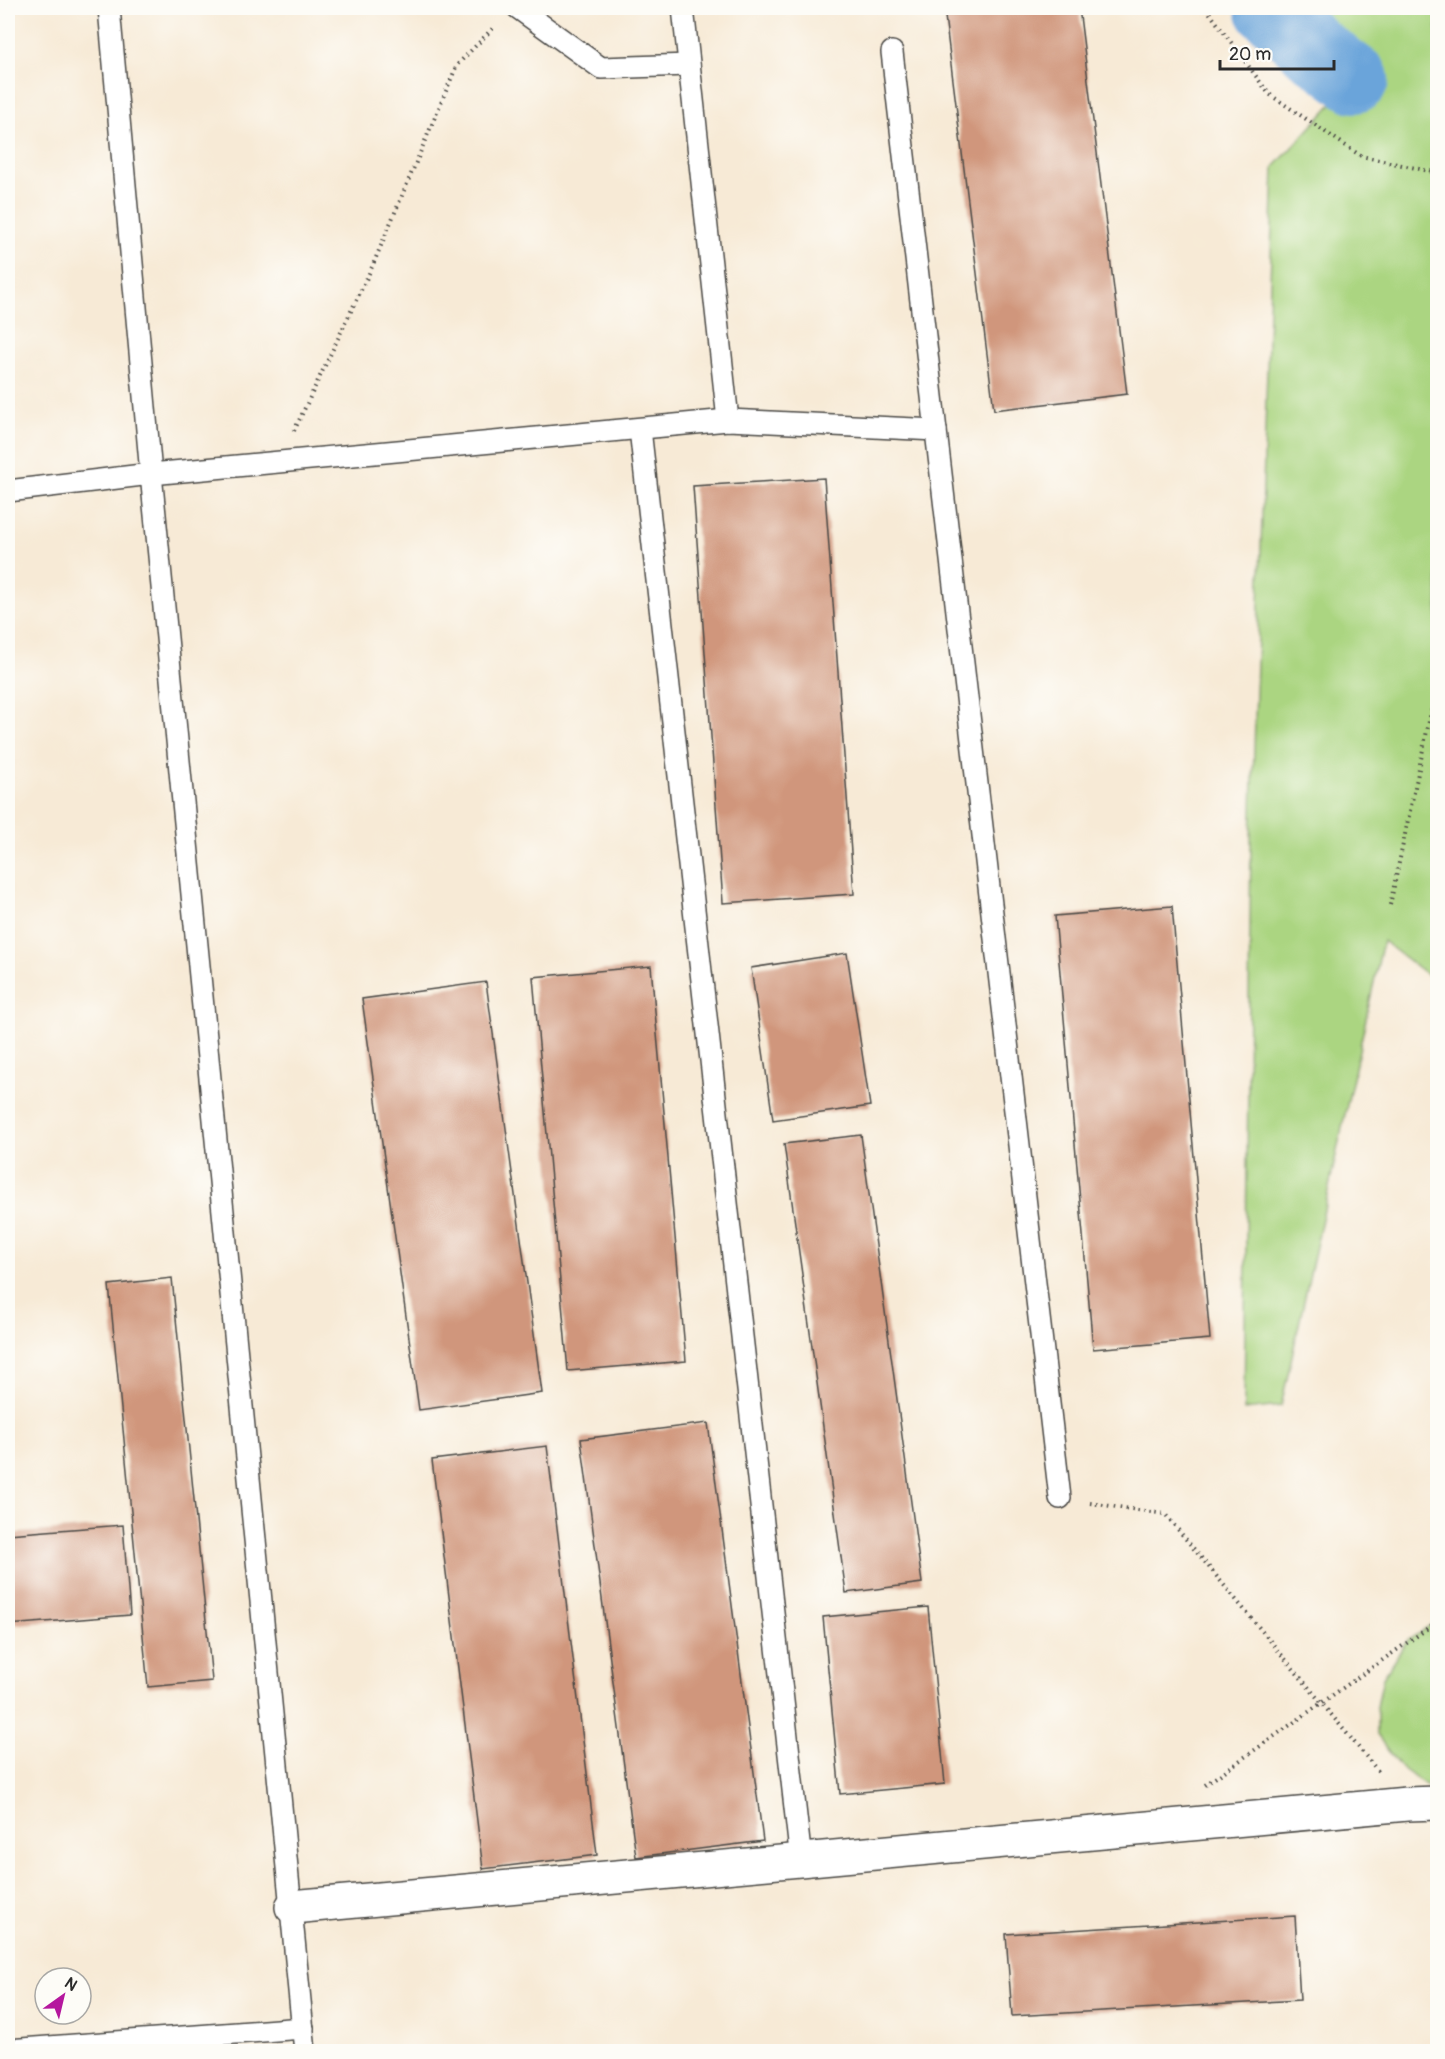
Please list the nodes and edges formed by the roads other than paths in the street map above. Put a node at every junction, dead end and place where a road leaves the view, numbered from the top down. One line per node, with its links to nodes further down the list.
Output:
1 (109, 8): 9 (lane)
2 (518, 8): 5 (lane)
3 (683, 8): 5 (lane)
4 (892, 52): 8 (lane)
5 (689, 65): 6 (lane)
6 (729, 420): 7 (lane); 8 (lane)
7 (640, 429): 9 (lane); 13 (lane)
8 (936, 430): 11 (lane)
9 (151, 474): 10 (lane); 14 (lane)
10 (8, 491)
11 (1060, 1498)
12 (1422, 1804): 13 (street)
13 (801, 1861): 14 (street)
14 (292, 1907): 15 (lane)
15 (303, 2028): 16 (lane); 17 (lane)
16 (8, 2050)
17 (305, 2052)

